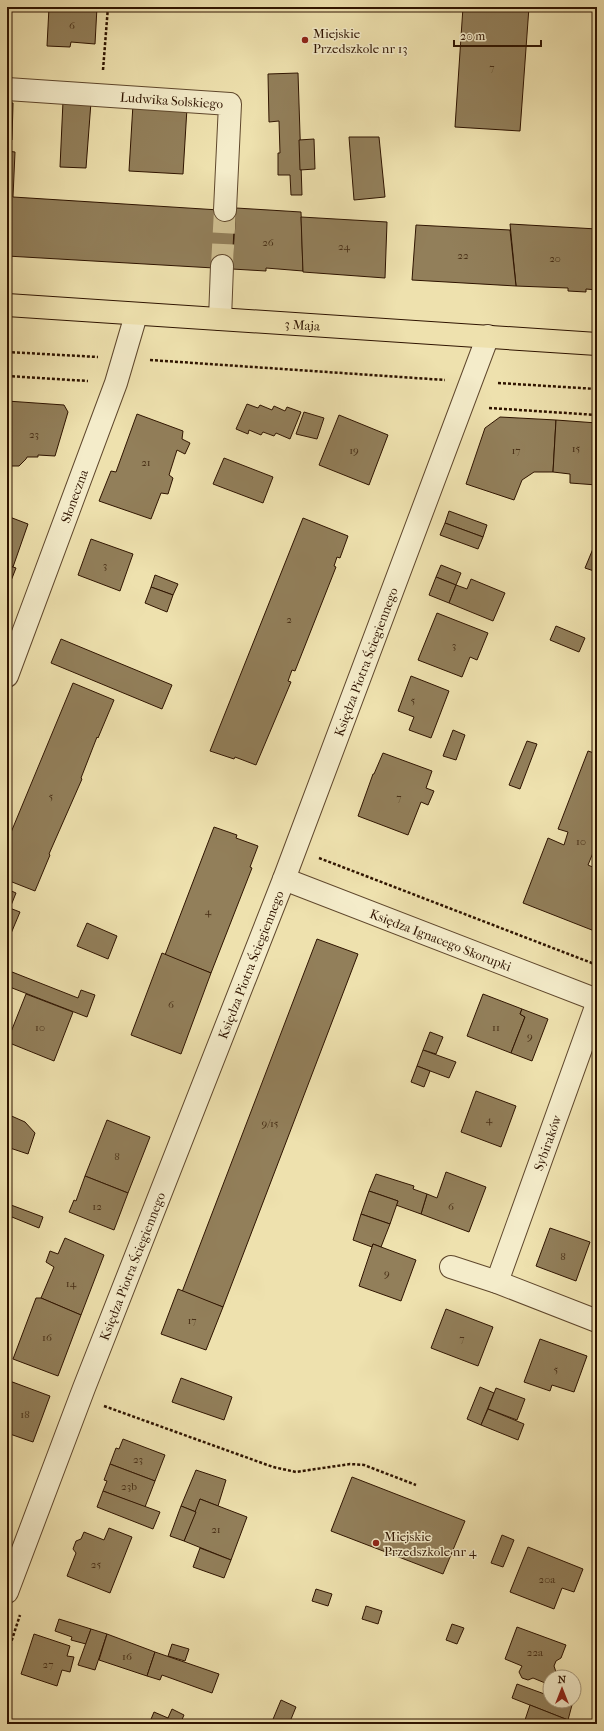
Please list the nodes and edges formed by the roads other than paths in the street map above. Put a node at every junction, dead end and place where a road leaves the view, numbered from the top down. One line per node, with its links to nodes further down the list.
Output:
1 (7, 89): 2 (street, Ludwika Solskiego)
2 (225, 210)
3 (222, 266): 6 (street)
4 (7, 305): 5 (main road, 3 Maja)
5 (136, 315): 6 (main road, 3 Maja); 9 (street, Słoneczna)
6 (220, 319): 7 (main road, 3 Maja)
7 (488, 336): 8 (main road, 3 Maja); 10 (street, Księdza Piotra Ściegiennego)
8 (597, 344)
9 (7, 676)
10 (284, 879): 11 (street, Księdza Ignacego Skorupki); 16 (street, Księdza Piotra Ściegiennego)
11 (597, 1000)
12 (597, 1004): 14 (street, Sybiraków)
13 (451, 1267): 14 (street)
14 (497, 1282): 15 (street)
15 (597, 1321)
16 (10, 1570): 17 (street, Księdza Piotra Ściegiennego)
17 (7, 1592)

